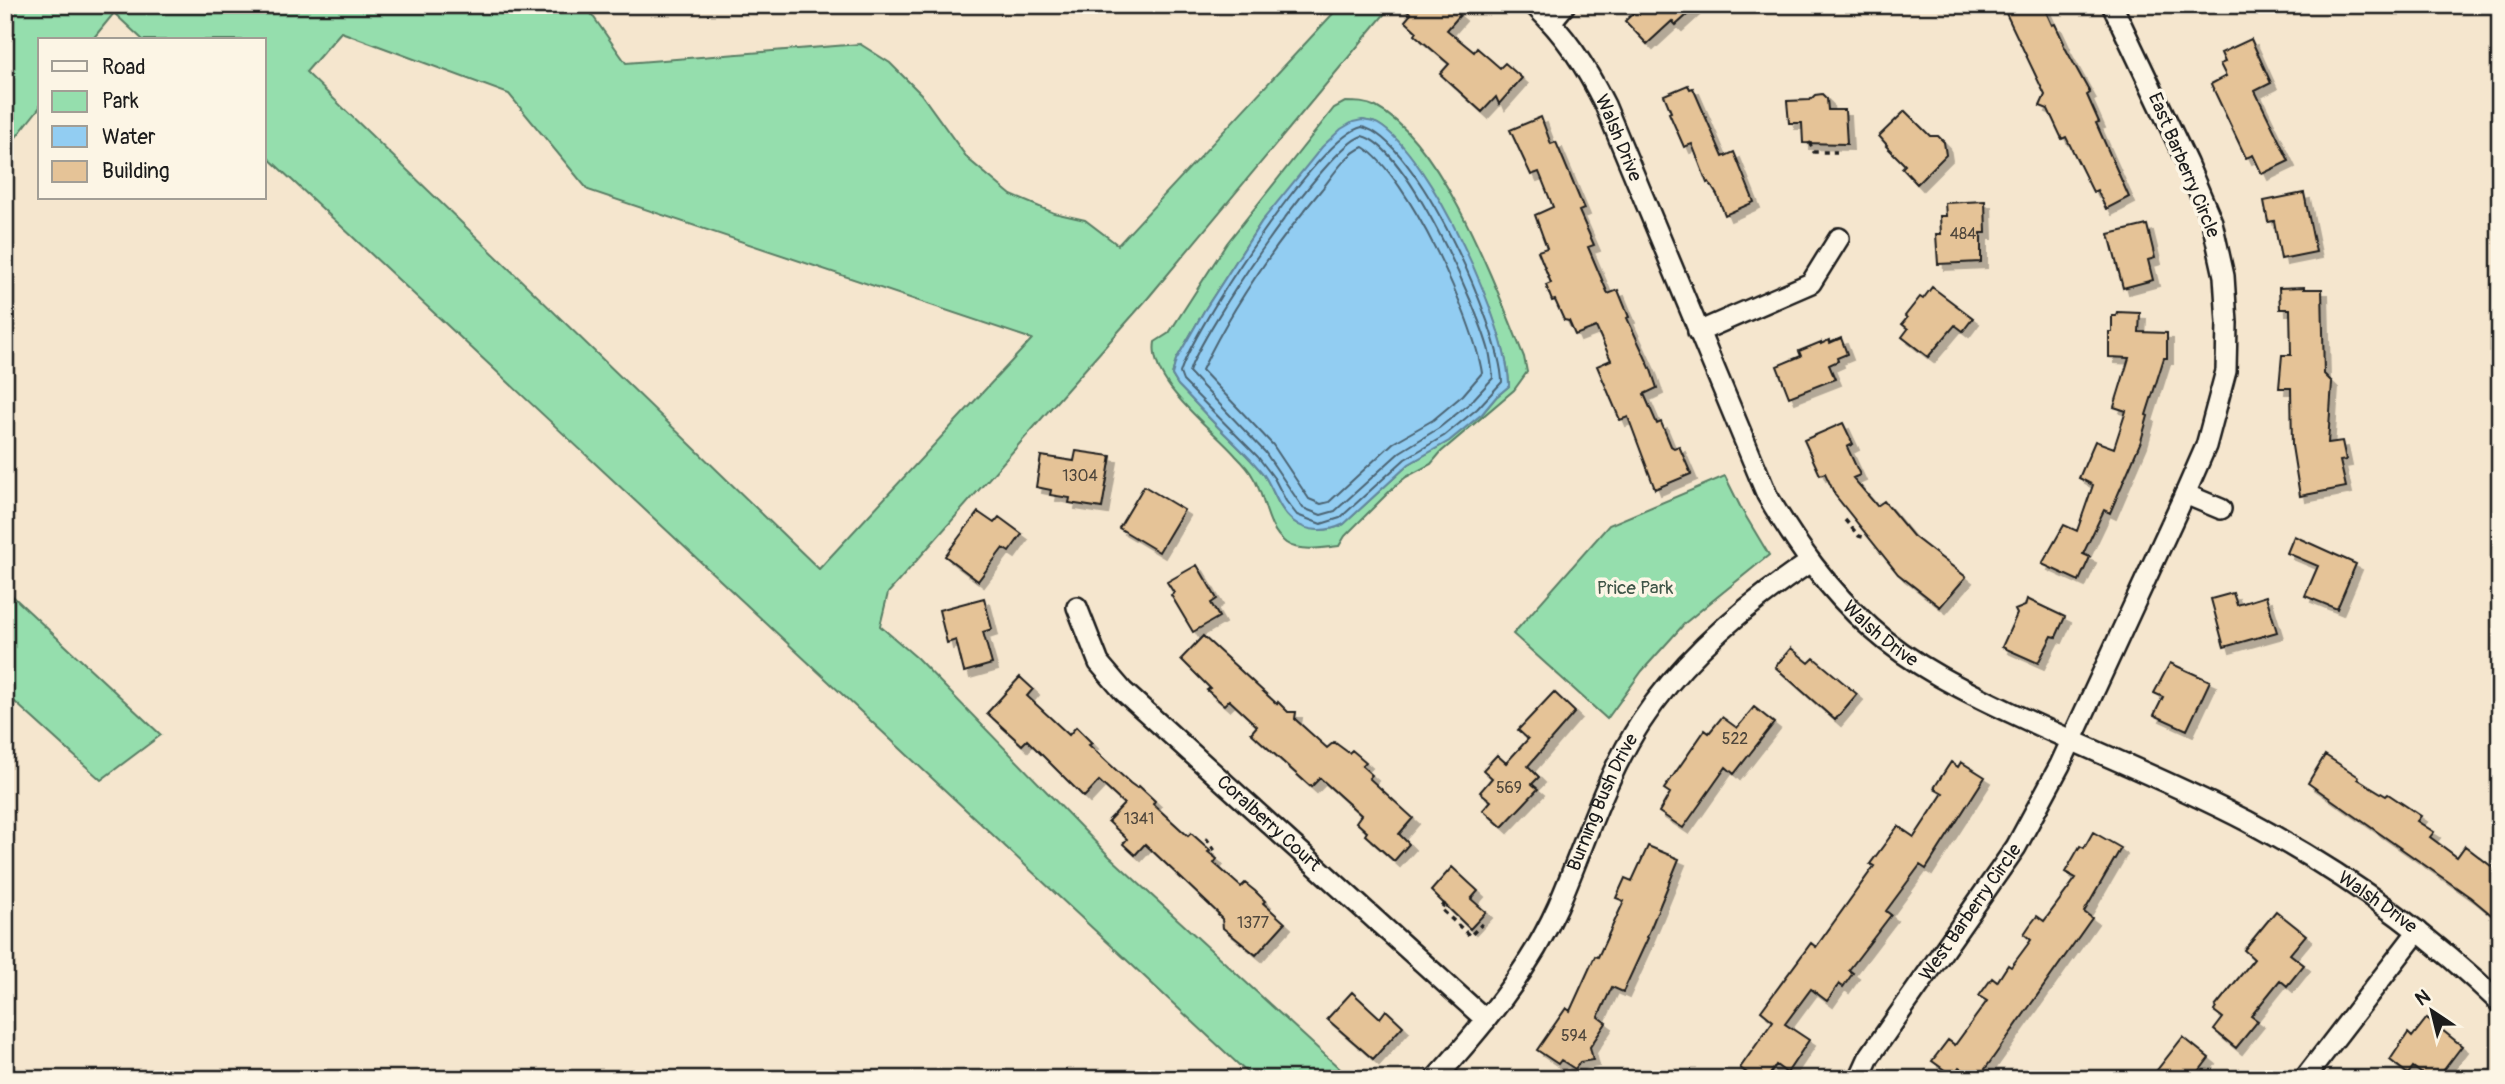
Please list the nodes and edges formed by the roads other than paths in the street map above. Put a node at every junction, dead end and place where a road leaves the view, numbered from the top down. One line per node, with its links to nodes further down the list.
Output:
1 (1534, 5): 4 (street, Walsh Drive)
2 (1565, 5): 4 (street)
3 (2112, 5): 7 (street, East Barberry Circle)
4 (1551, 22): 6 (street, Walsh Drive)
5 (1839, 238): 6 (street)
6 (1698, 332): 9 (street, Walsh Drive)
7 (2185, 494): 8 (street); 11 (street, East Barberry Circle)
8 (2221, 509)
9 (1810, 562): 11 (street, Walsh Drive); 14 (street, Burning Bush Drive)
10 (1077, 607): 14 (street, Coralberry Court)
11 (2071, 740): 12 (street, Walsh Drive); 16 (street, West Barberry Circle)
12 (2418, 931): 13 (street, Walsh Drive); 17 (street)
13 (2500, 1003)
14 (1486, 1020): 15 (street, Burning Bush Drive)
15 (1435, 1079)
16 (1859, 1079)
17 (2304, 1079)

